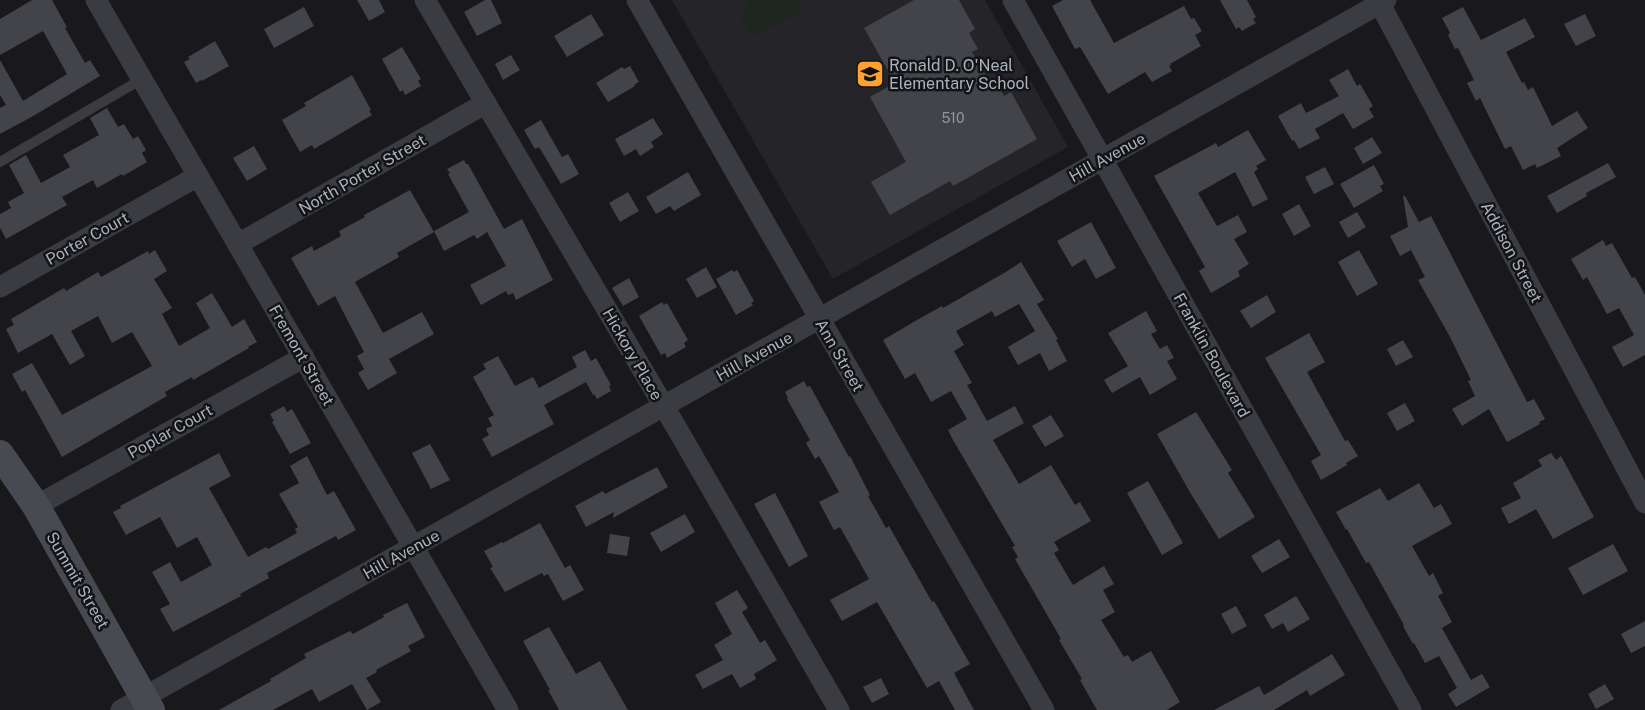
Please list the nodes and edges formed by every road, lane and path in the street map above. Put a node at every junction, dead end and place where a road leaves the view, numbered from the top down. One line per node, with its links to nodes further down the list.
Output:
1 (96, 0): 6 (street, Fremont Street)
2 (425, 0): 7 (street, Hickory Place)
3 (637, 0): 13 (street, Ann Street)
4 (1013, 0): 8 (street, Franklin Boulevard)
5 (1381, 1): 8 (street, Hill Avenue); 17 (street, Addison Street)
6 (142, 79): 9 (lane); 10 (street, Fremont Street)
7 (486, 103): 11 (street, North Porter Street); 15 (street, Hickory Place)
8 (1102, 159): 13 (street, Hill Avenue); 25 (street, Franklin Boulevard)
9 (0, 162)
10 (198, 176): 11 (street, Fremont Street); 12 (street, Porter Court)
11 (238, 244): 14 (street, Fremont Street)
12 (0, 287)
13 (819, 319): 15 (street, Hill Avenue); 24 (street, Ann Street)
14 (304, 357): 18 (street, Poplar Court); 19 (street, Fremont Street)
15 (664, 406): 19 (street, Hill Avenue); 23 (street, Hickory Place)
16 (0, 454): 18 (main road, Summit Street)
17 (1645, 503)
18 (36, 506): 20 (main road, Summit Street)
19 (413, 548): 20 (street, Hill Avenue); 22 (street, Fremont Street)
20 (148, 703): 21 (street, Hill Avenue)
21 (121, 710)
22 (508, 710)
23 (839, 710)
24 (1044, 710)
25 (1411, 710)

